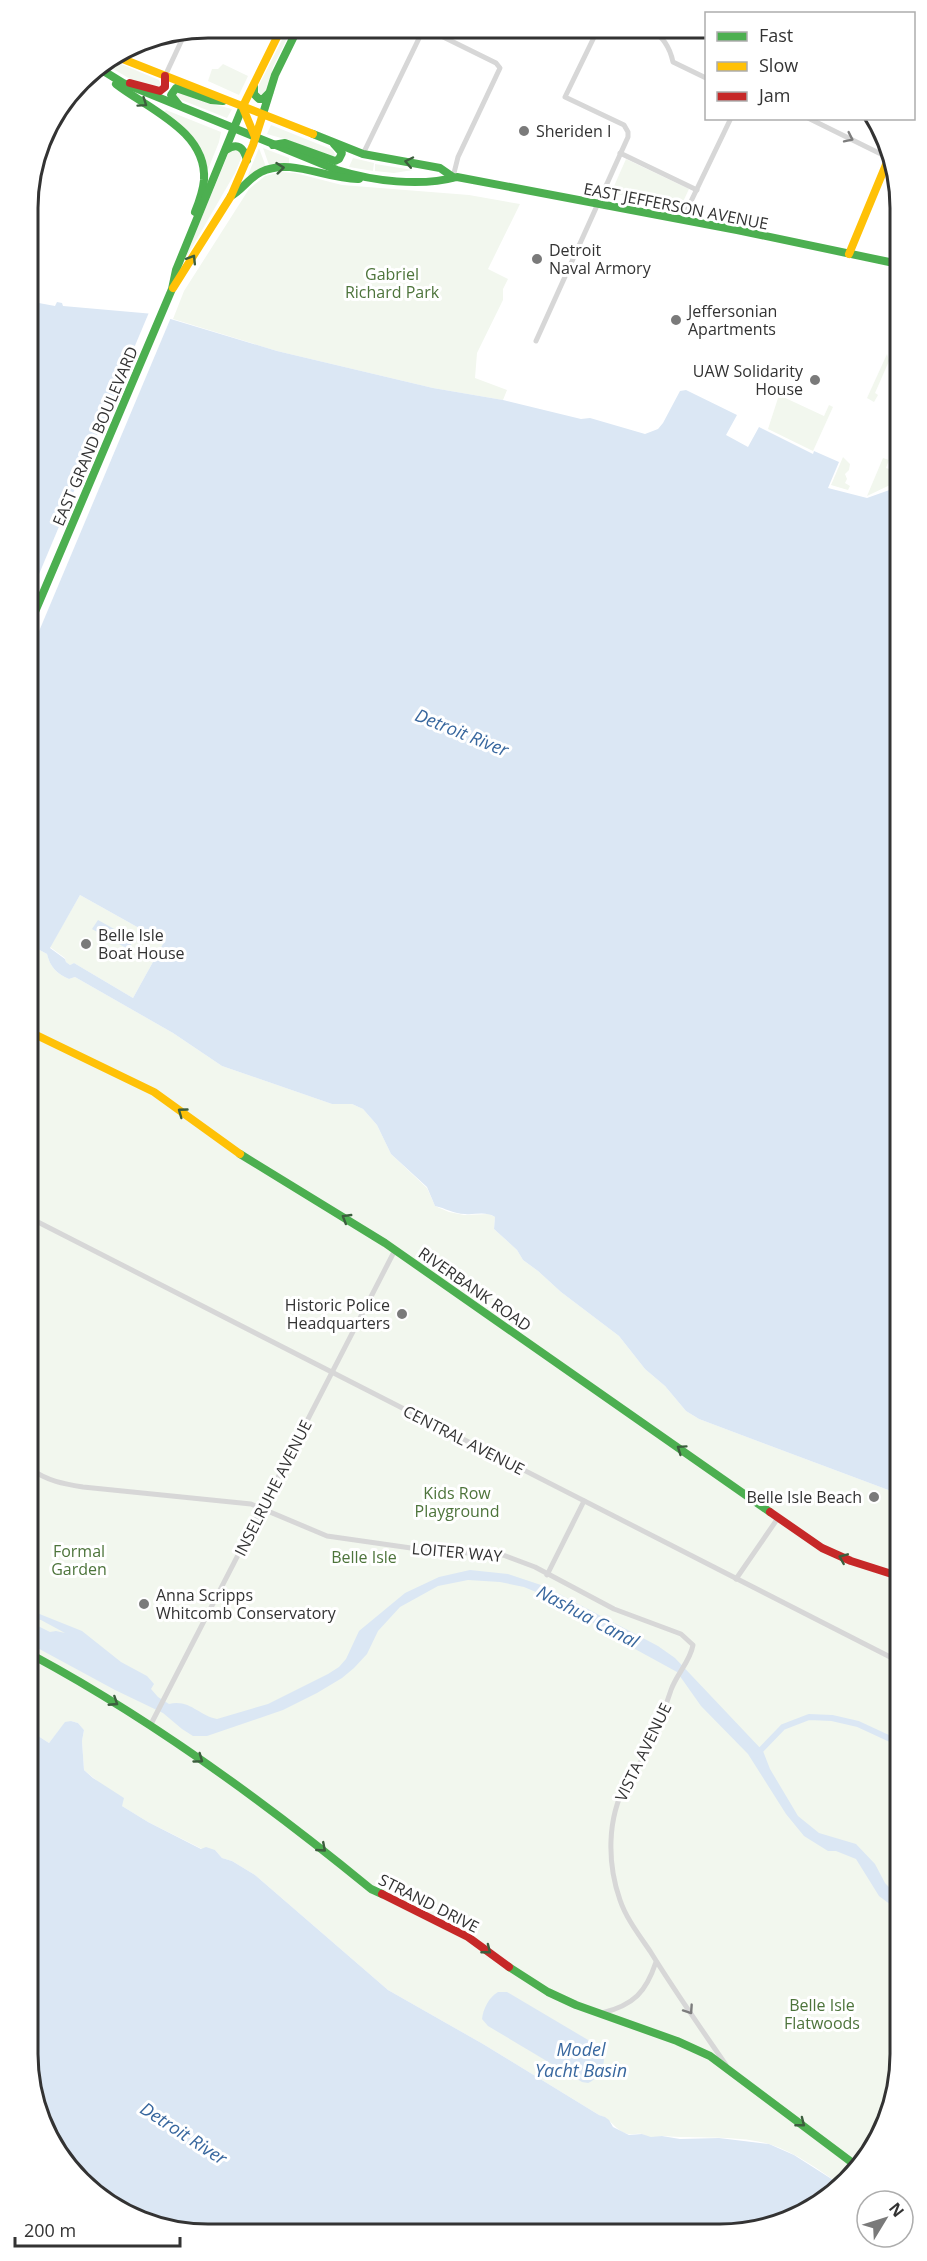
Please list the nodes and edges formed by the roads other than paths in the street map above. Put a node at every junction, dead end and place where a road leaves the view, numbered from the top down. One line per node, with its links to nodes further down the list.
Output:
1 (277, 38): 13 (street, EAST GRAND BOULEVARD)
2 (293, 38): 15 (street, EAST GRAND BOULEVARD)
3 (420, 38): 29 (street)
4 (445, 38): 32 (street)
5 (594, 38): 28 (street)
6 (661, 38): 12 (street)
7 (182, 40): 11 (street)
8 (124, 60): 11 (street, EAST JEFFERSON AVENUE)
9 (105, 72): 14 (street, EAST JEFFERSON AVENUE)
10 (104, 73): 39 (street, one-way to 39)
11 (165, 76): 14 (street); 16 (street, EAST JEFFERSON AVENUE)
12 (705, 78)
13 (256, 82): 15 (street); 18 (street, EAST GRAND BOULEVARD)
14 (123, 83): 17 (street, EAST JEFFERSON AVENUE)
15 (272, 90): 19 (street, EAST GRAND BOULEVARD)
16 (227, 101): 17 (street); 18 (street, EAST JEFFERSON AVENUE)
17 (182, 108): 22 (street, EAST JEFFERSON AVENUE)
18 (243, 108): 19 (street, EAST JEFFERSON AVENUE); 22 (street, EAST GRAND BOULEVARD); 23 (street)
19 (263, 115): 23 (street, EAST GRAND BOULEVARD); 24 (street, EAST JEFFERSON AVENUE)
20 (730, 120): 34 (street)
21 (812, 120): 27 (street, one-way to 27)
22 (234, 129): 23 (street, EAST JEFFERSON AVENUE); 26 (street, EAST GRAND BOULEVARD)
23 (256, 138): 25 (street, EAST JEFFERSON AVENUE); 30 (street, EAST GRAND BOULEVARD)
24 (333, 143): 25 (street); 29 (street, EAST JEFFERSON AVENUE)
25 (273, 145): 33 (street, EAST JEFFERSON AVENUE)
26 (226, 150): 30 (street); 39 (street, EAST GRAND BOULEVARD)
27 (880, 152)
28 (620, 153): 34 (street); 36 (street)
29 (363, 154): 32 (street, EAST JEFFERSON AVENUE, one-way to 29)
30 (248, 161): 35 (street, EAST GRAND BOULEVARD)
31 (885, 169): 38 (street)
32 (453, 177): 33 (street, EAST JEFFERSON AVENUE); 36 (street, EAST JEFFERSON AVENUE)
33 (368, 178): 35 (street, one-way to 33)
34 (697, 190): 37 (street)
35 (231, 196): 41 (street, EAST GRAND BOULEVARD, one-way to 35)
36 (596, 204): 37 (street, EAST JEFFERSON AVENUE); 42 (street)
37 (682, 220): 38 (street, EAST JEFFERSON AVENUE)
38 (849, 254): 40 (street, EAST JEFFERSON AVENUE)
39 (182, 255): 41 (street, EAST GRAND BOULEVARD)
40 (890, 262)
41 (172, 289): 43 (street, EAST GRAND BOULEVARD)
42 (536, 341)
43 (38, 605)
44 (38, 1036): 46 (street, RIVERBANK ROAD, one-way to 44)
45 (38, 1222): 47 (street, CENTRAL AVENUE)
46 (395, 1250): 47 (street, INSELRUHE AVENUE); 51 (street, RIVERBANK ROAD, one-way to 46)
47 (333, 1372): 49 (street, CENTRAL AVENUE); 50 (street, INSELRUHE AVENUE)
48 (38, 1475): 50 (street, LOITER WAY)
49 (584, 1501): 53 (street); 54 (street, CENTRAL AVENUE)
50 (263, 1508): 53 (street, LOITER WAY); 58 (street, INSELRUHE AVENUE)
51 (778, 1518): 52 (street, RIVERBANK ROAD, one-way to 51); 54 (street)
52 (889, 1573)
53 (547, 1575): 55 (street, LOITER WAY)
54 (736, 1579): 56 (street, CENTRAL AVENUE)
55 (693, 1645): 59 (street, VISTA AVENUE)
56 (889, 1657)
57 (38, 1658): 58 (street, STRAND DRIVE, one-way to 58)
58 (150, 1726): 60 (street, STRAND DRIVE, one-way to 60)
59 (656, 1962): 60 (street); 61 (street, VISTA AVENUE, one-way to 61)
60 (600, 2013): 61 (street, STRAND DRIVE)
61 (728, 2068): 62 (street, STRAND DRIVE, one-way to 62)
62 (850, 2161)

